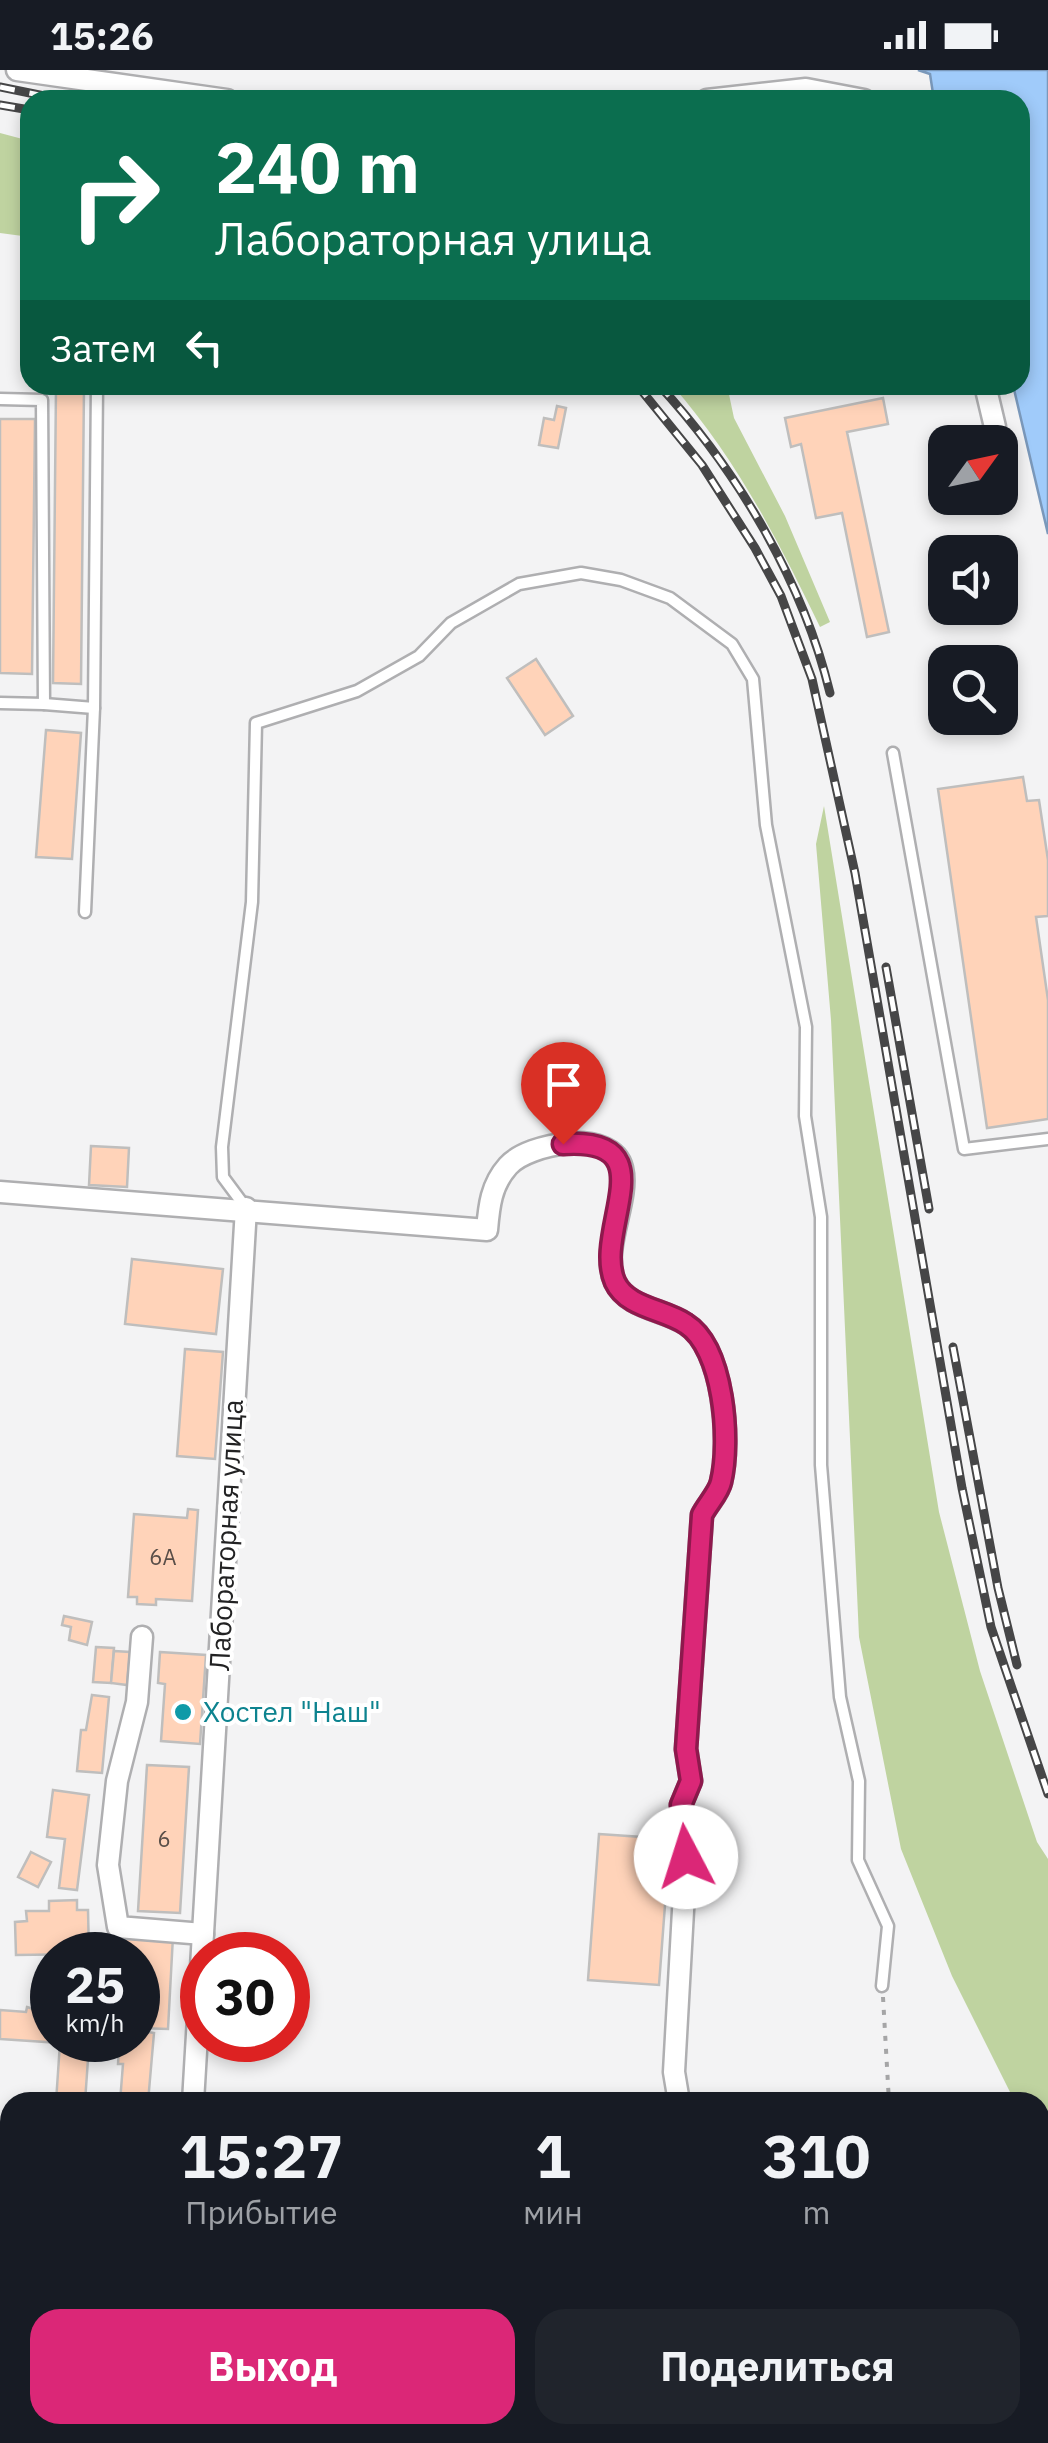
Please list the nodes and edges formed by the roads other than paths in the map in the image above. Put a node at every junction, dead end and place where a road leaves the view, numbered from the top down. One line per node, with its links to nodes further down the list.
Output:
1 (17, 70): 2 (street)
2 (157, 90)
3 (42, 395): 7 (lane)
4 (97, 395): 11 (lane)
5 (988, 395): 8 (street)
6 (0, 399): 7 (lane)
7 (42, 400): 10 (lane)
8 (995, 425)
9 (0, 702): 10 (lane)
10 (44, 704): 11 (lane)
11 (94, 708): 13 (lane)
12 (893, 753): 14 (lane)
13 (85, 912)
14 (1048, 1139)
15 (0, 1192): 16 (street)
16 (246, 1208): 19 (street, Лабораторная улица); 20 (lane); 23 (street)
17 (142, 1637): 18 (street)
18 (180, 1932)
19 (203, 1932)
20 (882, 1986)
21 (196, 2062): 22 (street, Лабораторная улица)
22 (195, 2092)
23 (677, 2092)

